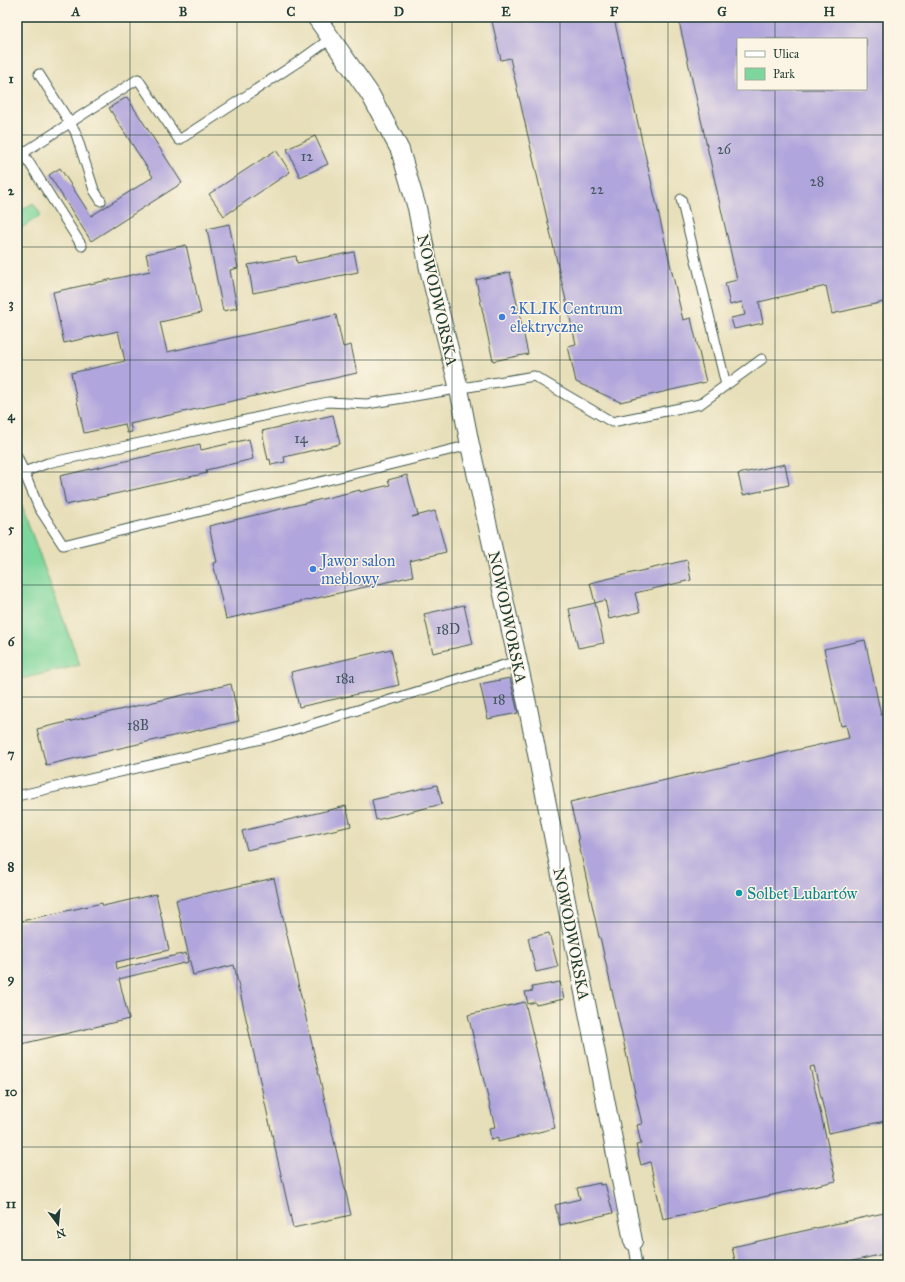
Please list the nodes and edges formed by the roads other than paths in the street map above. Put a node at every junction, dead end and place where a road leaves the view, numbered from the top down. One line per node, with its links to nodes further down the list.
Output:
1 (316, 17): 2 (street, NOWODWORSKA)
2 (330, 38): 4 (lane); 11 (street, NOWODWORSKA)
3 (39, 74): 4 (lane)
4 (70, 123): 5 (lane); 7 (lane)
5 (20, 155): 8 (lane)
6 (681, 199): 10 (lane)
7 (101, 201)
8 (82, 246)
9 (762, 359): 10 (lane)
10 (726, 385): 11 (lane)
11 (459, 389): 12 (street, NOWODWORSKA); 14 (lane)
12 (470, 445): 14 (lane); 15 (street, NOWODWORSKA)
13 (17, 456): 14 (lane)
14 (24, 472)
15 (517, 661): 16 (lane); 17 (street, NOWODWORSKA)
16 (17, 796)
17 (633, 1241): 18 (lane)
18 (637, 1265)

